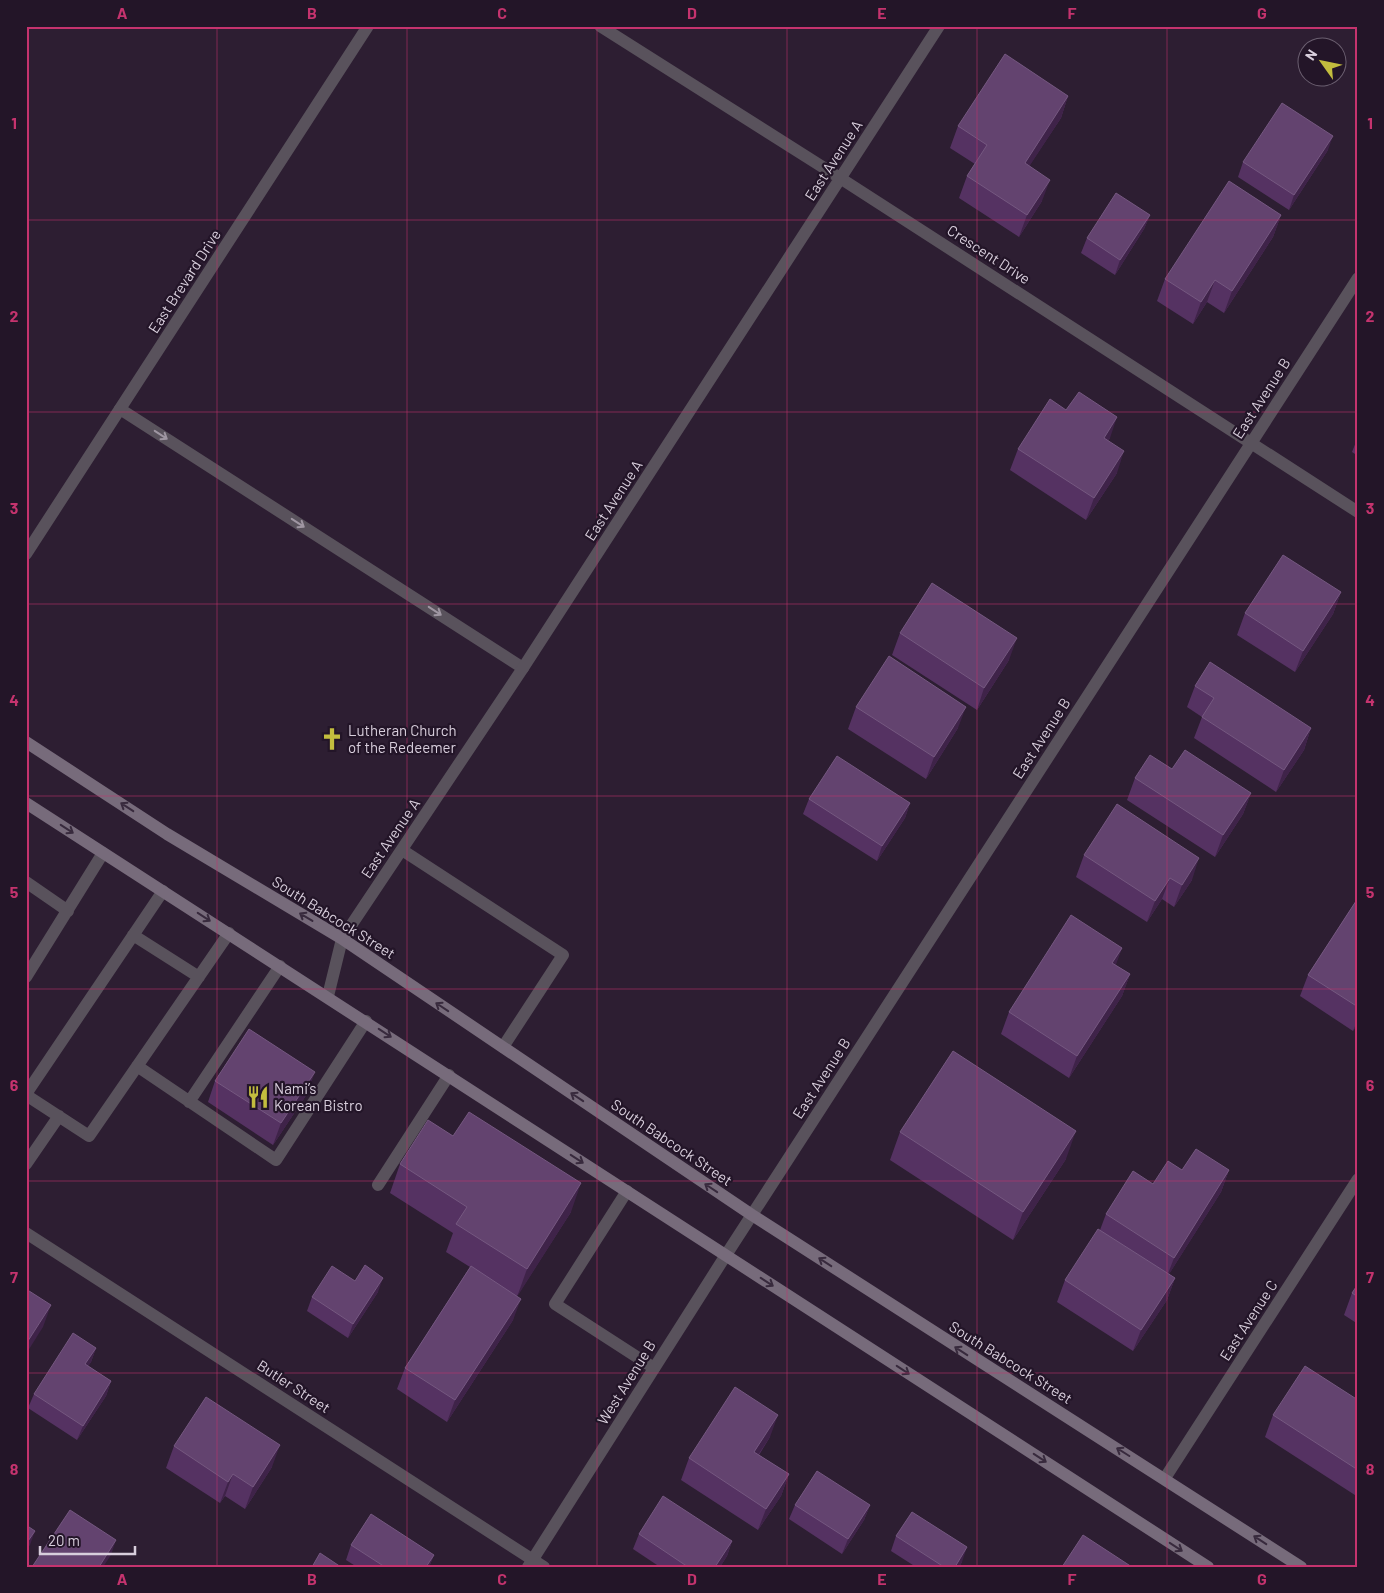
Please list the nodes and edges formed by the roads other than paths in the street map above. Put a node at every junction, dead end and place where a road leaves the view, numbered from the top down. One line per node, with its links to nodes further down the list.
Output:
1 (368, 26): 6 (street, East Brevard Drive)
2 (600, 26): 4 (street, Crescent Drive)
3 (939, 26): 4 (street, East Avenue A)
4 (840, 178): 7 (street, Crescent Drive); 10 (street, East Avenue A)
5 (1358, 278): 7 (street, East Avenue B)
6 (120, 409): 9 (street, East Brevard Drive); 10 (street, one-way to 10)
7 (1252, 443): 8 (street, Crescent Drive); 36 (street, East Avenue B)
8 (1358, 512)
9 (26, 554)
10 (523, 668): 13 (street, East Avenue A)
11 (26, 742): 20 (main road, South Babcock Street, one-way to 11)
12 (26, 803): 14 (main road, one-way to 14)
13 (402, 850): 20 (street, East Avenue A); 26 (street)
14 (104, 853): 16 (main road); 17 (street)
15 (26, 882): 17 (street)
16 (163, 891): 18 (street); 19 (main road, one-way to 19)
17 (68, 911): 22 (street)
18 (133, 934): 23 (street); 29 (street)
19 (229, 934): 21 (main road); 23 (street)
20 (342, 939): 24 (street, East Avenue A); 26 (main road, South Babcock Street, one-way to 20)
21 (280, 966): 24 (main road); 30 (street)
22 (26, 977)
23 (199, 977): 27 (street)
24 (328, 996): 25 (main road)
25 (366, 1021): 28 (main road, one-way to 28); 30 (street)
26 (503, 1047): 36 (main road, South Babcock Street, one-way to 26)
27 (137, 1066): 30 (street); 31 (street)
28 (449, 1075): 34 (street); 35 (main road, one-way to 35)
29 (26, 1094): 31 (street)
30 (188, 1102)
31 (59, 1116): 32 (street)
32 (26, 1164)
33 (1358, 1179): 40 (street, East Avenue C)
34 (378, 1185)
35 (627, 1191): 38 (main road); 39 (street)
36 (752, 1216): 38 (street, West Avenue B); 40 (main road, South Babcock Street, one-way to 36)
37 (26, 1233): 41 (street, Butler Street)
38 (726, 1255): 39 (street, West Avenue B); 43 (main road, one-way to 43)
39 (654, 1368): 41 (street, West Avenue B)
40 (1165, 1478): 44 (main road, South Babcock Street, one-way to 40)
41 (530, 1563): 42 (street, Butler Street)
42 (544, 1567)
43 (1208, 1567)
44 (1301, 1567)

